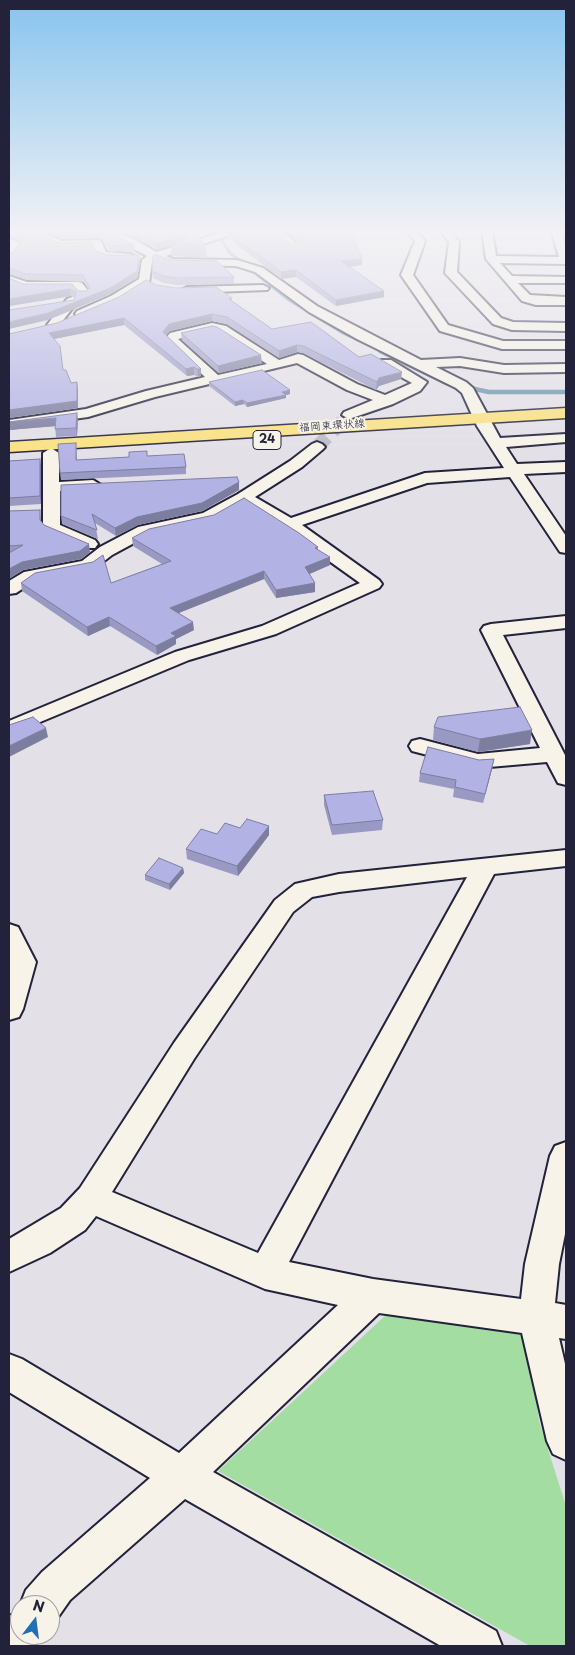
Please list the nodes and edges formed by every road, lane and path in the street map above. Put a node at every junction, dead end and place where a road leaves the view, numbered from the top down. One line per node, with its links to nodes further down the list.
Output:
1 (67, 307): 2 (street)
2 (95, 307)
3 (290, 307): 8 (street)
4 (311, 307): 7 (street)
5 (429, 307): 11 (street)
6 (484, 307): 9 (street)
7 (313, 309): 8 (street); 15 (street)
8 (298, 313): 18 (street)
9 (566, 327)
10 (566, 344): 11 (street)
11 (501, 348): 12 (street); 14 (street)
12 (566, 350)
13 (278, 365): 17 (street); 17 (street); 18 (street)
14 (487, 366): 15 (street); 16 (street)
15 (428, 367): 21 (street)
16 (566, 368)
17 (216, 380): 23 (street)
18 (388, 401): 20 (street)
19 (566, 413): 21 (main road, 福岡東環状線 / 24)
20 (349, 415)
21 (479, 415): 22 (main road, 福岡東環状線 / 24); 25 (street); 26 (main road, 福岡東環状線 / 24); 28 (main road, 福岡東環状線 / 24)
22 (566, 422)
23 (9, 424)
24 (566, 438): 25 (street)
25 (496, 443): 31 (street)
26 (9, 447)
27 (317, 447): 32 (street)
28 (51, 453): 29 (main road, 福岡東環状線 / 24); 35 (street)
29 (9, 456)
30 (566, 467): 31 (street)
31 (515, 471): 39 (street); 40 (street)
32 (277, 476): 33 (street); 36 (street)
33 (248, 477)
34 (111, 484): 35 (street)
35 (52, 487): 38 (street)
36 (244, 497): 39 (street); 41 (street)
37 (34, 512): 38 (street)
38 (52, 520): 41 (street)
39 (289, 524): 44 (street)
40 (566, 548)
41 (106, 551): 42 (street)
42 (9, 590)
43 (566, 622): 46 (street)
44 (9, 728)
45 (420, 746): 46 (street)
46 (554, 754): 47 (street)
47 (566, 778)
48 (566, 858): 49 (street)
49 (485, 868): 53 (street); 55 (street)
50 (9, 934): 51 (street)
51 (9, 1009)
52 (566, 1156): 57 (street)
53 (91, 1198): 54 (street); 55 (street)
54 (9, 1256)
55 (265, 1273): 56 (street)
56 (373, 1296): 57 (street); 60 (street)
57 (551, 1320): 59 (street)
58 (9, 1372): 60 (street)
59 (566, 1442)
60 (182, 1476): 61 (street); 62 (street)
61 (49, 1595)
62 (481, 1646)

